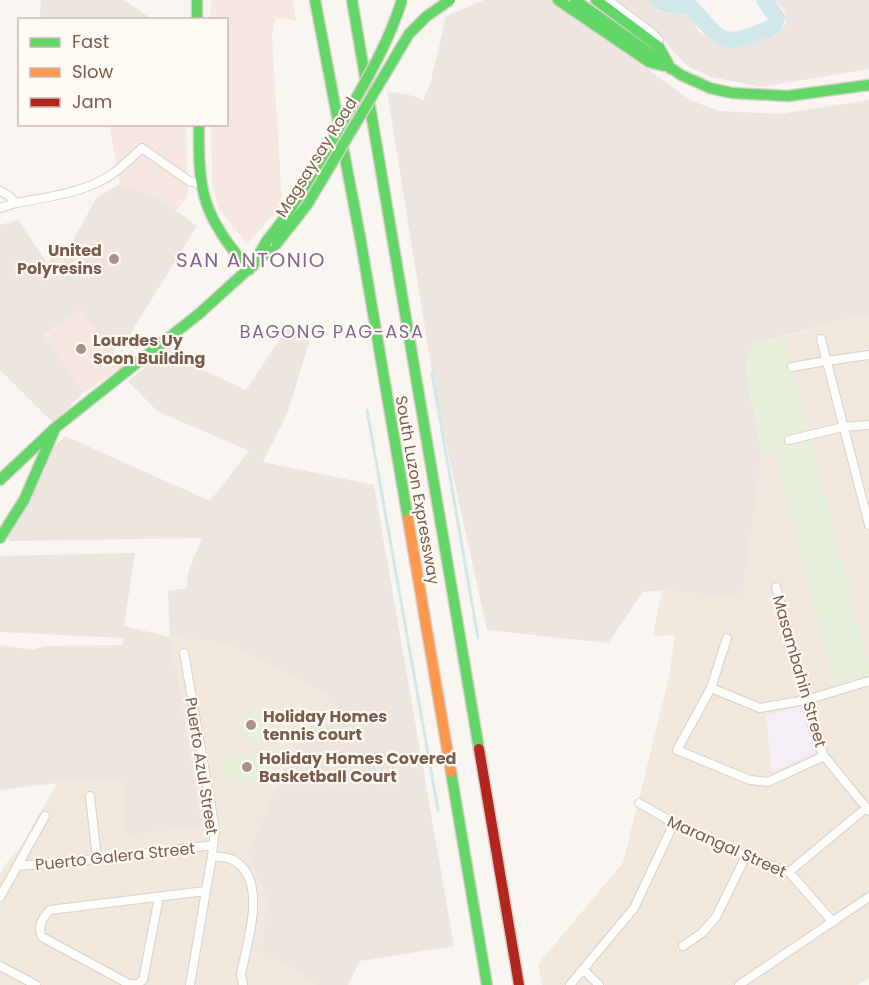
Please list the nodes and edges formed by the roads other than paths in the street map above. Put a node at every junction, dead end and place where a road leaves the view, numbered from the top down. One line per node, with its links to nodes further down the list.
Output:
1 (197, 0): 10 (main road)
2 (315, 0): 60 (main road, South Luzon Expressway)
3 (352, 0): 61 (main road, South Luzon Expressway)
4 (402, 0): 18 (main road, bridge)
5 (450, 0): 18 (main road, Magsaysay Road, bridge)
6 (558, 0): 11 (main road)
7 (575, 0): 11 (main road)
8 (596, 0): 11 (main road)
9 (608, 0): 11 (street)
10 (197, 18)
11 (676, 72): 12 (main road)
12 (869, 85)
13 (199, 126): 14 (main road)
14 (201, 184): 16 (street); 19 (main road)
15 (0, 191): 16 (street)
16 (16, 203): 17 (street)
17 (0, 208)
18 (271, 242): 19 (main road)
19 (251, 268): 25 (main road)
20 (821, 339): 22 (street)
21 (869, 355): 22 (street)
22 (826, 361): 23 (street); 26 (street)
23 (792, 368)
24 (869, 424): 26 (street)
25 (56, 426): 28 (main road); 30 (main road)
26 (843, 427): 27 (street); 29 (street)
27 (789, 440)
28 (0, 480)
29 (869, 525)
30 (0, 538)
31 (776, 587): 36 (street, Masambahin Street)
32 (727, 638): 35 (street)
33 (184, 653): 43 (street, Puerto Azul Street)
34 (869, 681): 36 (street)
35 (711, 688): 36 (street); 37 (street)
36 (806, 700): 37 (street, Masambahin Street)
37 (824, 756): 40 (street, Masambahin Street)
38 (90, 796): 46 (street)
39 (639, 803): 42 (street, Marangal Street)
40 (868, 809): 48 (street)
41 (45, 816): 47 (street)
42 (674, 823): 45 (street, Marangal Street); 56 (street)
43 (213, 845): 44 (street, Puerto Azul Street); 46 (street, Puerto Galera Street)
44 (212, 856): 49 (street, Puerto Azul Street); 59 (street)
45 (746, 856): 48 (street, Marangal Street); 54 (street)
46 (97, 859): 47 (street, Puerto Galera Street)
47 (17, 866): 50 (street)
48 (789, 872): 53 (street, Marangal Street)
49 (205, 891): 51 (street); 58 (street, Puerto Azul Street)
50 (0, 897)
51 (159, 897): 51 (street)
52 (869, 897): 53 (street)
53 (833, 922): 64 (street)
54 (683, 946)
55 (0, 966): 57 (street)
56 (584, 969): 62 (street); 63 (street)
57 (36, 985)
58 (190, 985)
59 (243, 985)
60 (487, 985)
61 (519, 985)
62 (570, 985)
63 (599, 985)
64 (739, 985)

